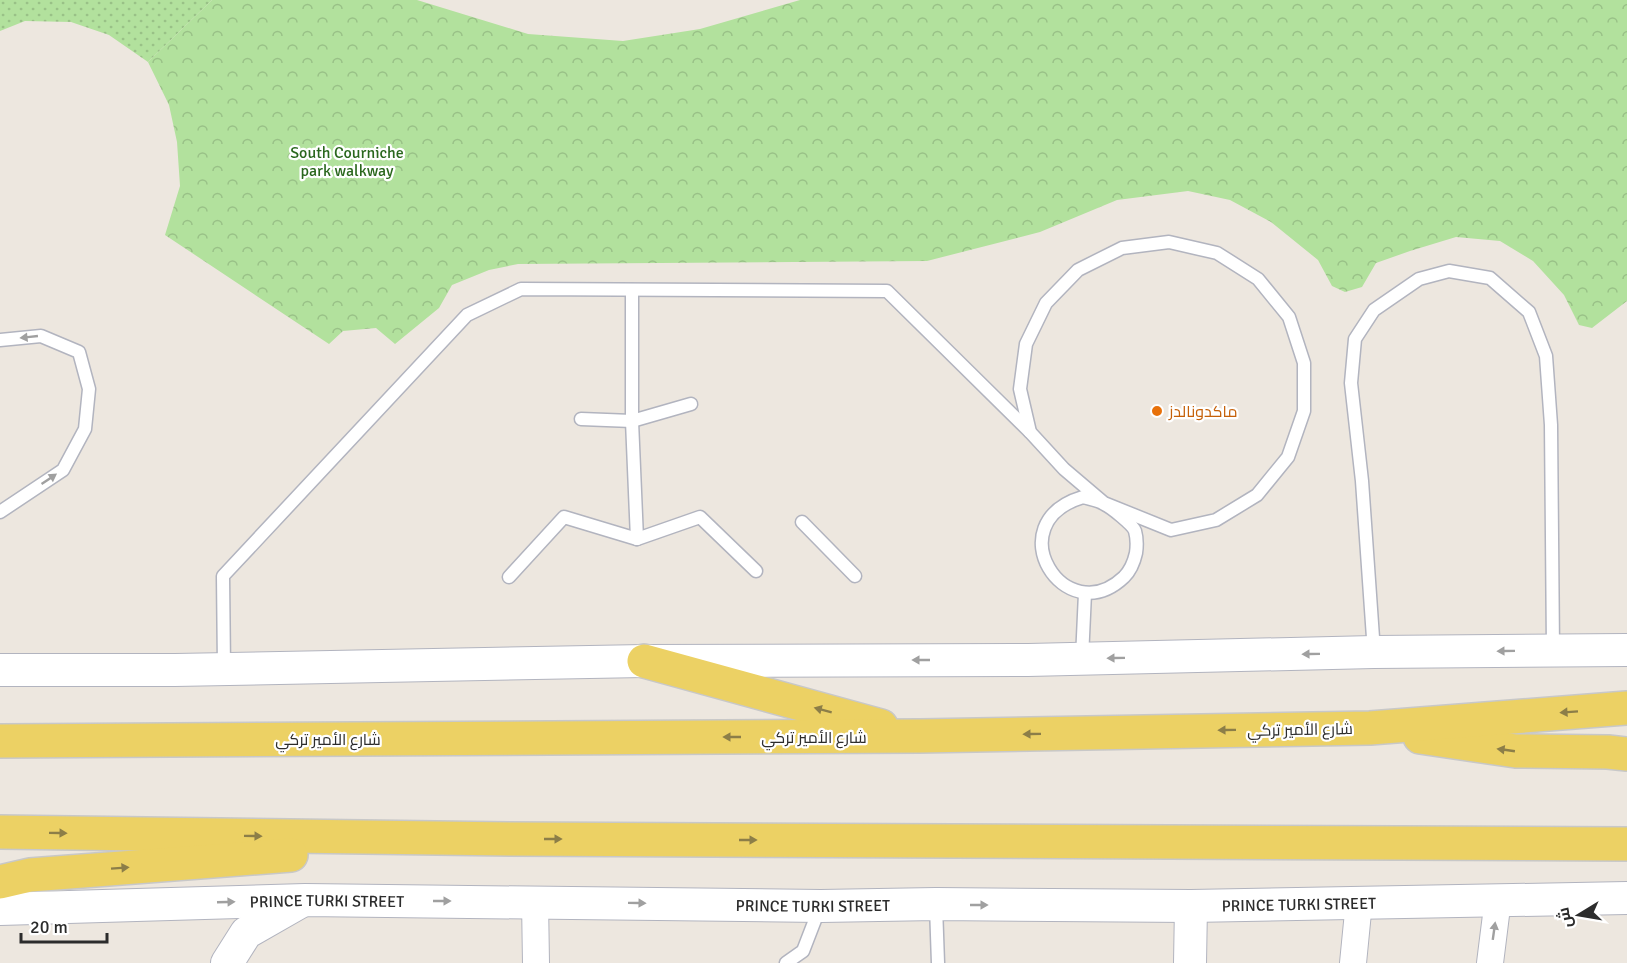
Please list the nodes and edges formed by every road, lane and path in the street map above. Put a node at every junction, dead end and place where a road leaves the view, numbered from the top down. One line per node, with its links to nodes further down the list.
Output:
1 (632, 290): 5 (lane); 6 (lane); 22 (lane)
2 (0, 340): 8 (lane, one-way to 2)
3 (691, 404): 5 (lane)
4 (580, 419): 5 (lane)
5 (632, 421): 10 (lane)
6 (1030, 432): 7 (lane); 7 (lane)
7 (1104, 503): 14 (lane); 14 (lane)
8 (0, 512)
9 (802, 522): 12 (lane)
10 (637, 539): 11 (lane); 13 (lane)
11 (756, 571)
12 (855, 576)
13 (510, 577)
14 (1085, 593): 18 (lane)
15 (1553, 650): 16 (street); 17 (street, one-way to 17); 17 (lane)
16 (1627, 650)
17 (1374, 652): 18 (street, one-way to 18)
18 (1082, 659): 20 (street, one-way to 20)
19 (0, 660): 21 (lane)
20 (644, 662): 22 (street); 26 (main road, one-way to 20)
21 (39, 669): 22 (street); 23 (street)
22 (224, 669)
23 (0, 670)
24 (1627, 708): 25 (main road, شارع الأمير تركي, one-way to 25)
25 (1370, 728): 26 (main road, شارع الأمير تركي, one-way to 26); 28 (main road, one-way to 25)
26 (920, 736): 27 (main road, شارع الأمير تركي, one-way to 27)
27 (0, 741)
28 (1627, 754)
29 (1627, 825): 32 (main road)
30 (0, 832): 31 (main road, one-way to 31)
31 (510, 839): 32 (main road, one-way to 32); 34 (main road, one-way to 31)
32 (1594, 843): 33 (main road)
33 (1627, 844)
34 (0, 882)
35 (1627, 897): 37 (street, PRINCE TURKI STREET)
36 (305, 900): 38 (street, PRINCE TURKI STREET, one-way to 38); 43 (street, PRINCE TURKI STREET, one-way to 36); 44 (street)
37 (1498, 900): 39 (street, PRINCE TURKI STREET); 50 (street, one-way to 37)
38 (535, 902): 41 (street, PRINCE TURKI STREET, one-way to 41); 45 (street)
39 (1359, 902): 42 (street, PRINCE TURKI STREET); 49 (street)
40 (936, 904): 41 (street, PRINCE TURKI STREET); 42 (street, PRINCE TURKI STREET, one-way to 42); 47 (lane)
41 (820, 906): 46 (lane)
42 (1191, 906): 48 (street)
43 (0, 909)
44 (227, 963)
45 (536, 963)
46 (786, 963)
47 (938, 963)
48 (1190, 963)
49 (1353, 963)
50 (1490, 963)

